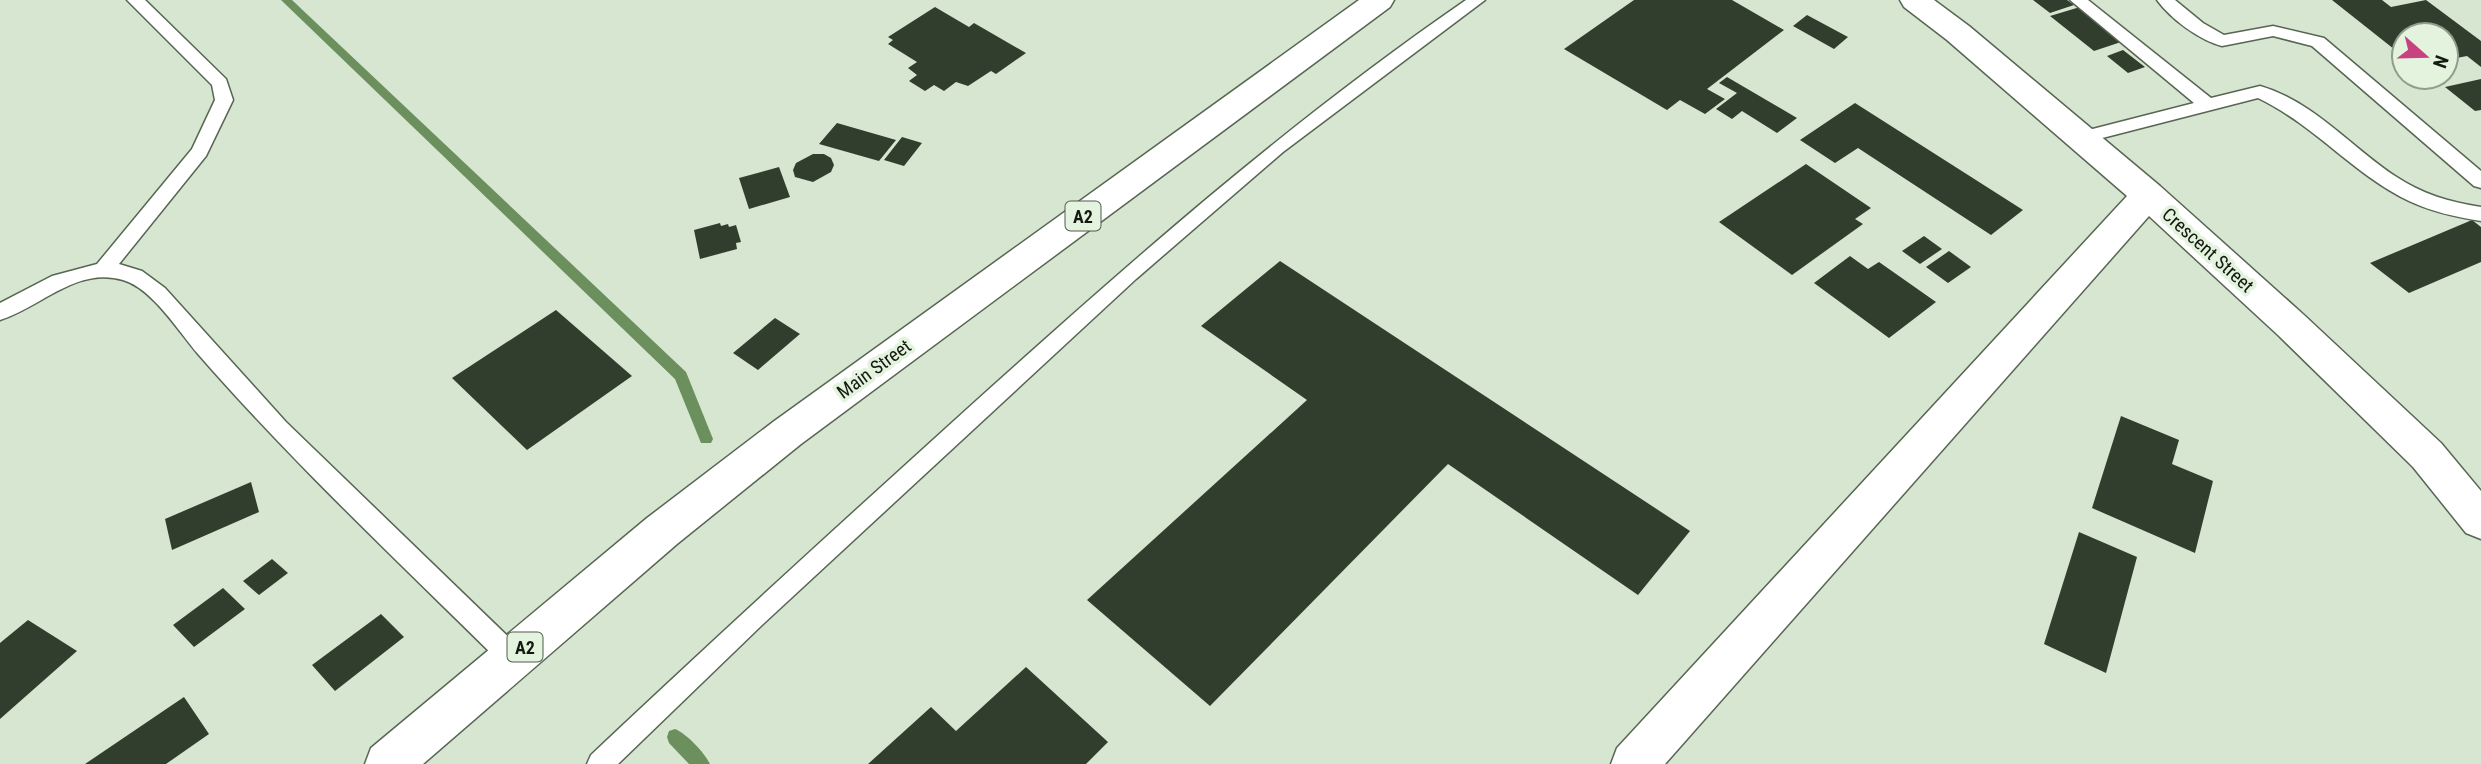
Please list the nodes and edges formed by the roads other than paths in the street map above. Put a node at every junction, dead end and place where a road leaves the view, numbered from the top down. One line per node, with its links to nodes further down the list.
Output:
1 (135, 0): 12 (lane)
2 (1379, 0): 15 (main road, Main Street / A2)
3 (1477, 0): 16 (lane)
4 (1915, 0): 8 (main road, Crescent Street)
5 (2165, 0): 9 (lane)
6 (2085, 1): 7 (lane)
7 (2208, 105): 8 (lane); 11 (lane)
8 (2079, 138): 10 (main road, Crescent Street)
9 (2481, 181)
10 (2148, 195): 14 (main road, Crescent Street); 18 (main road)
11 (2481, 214)
12 (100, 272): 13 (lane); 15 (lane)
13 (0, 312)
14 (2481, 521)
15 (513, 658): 17 (main road, Main Street / A2)
16 (603, 761)
17 (388, 764)
18 (1634, 764)

